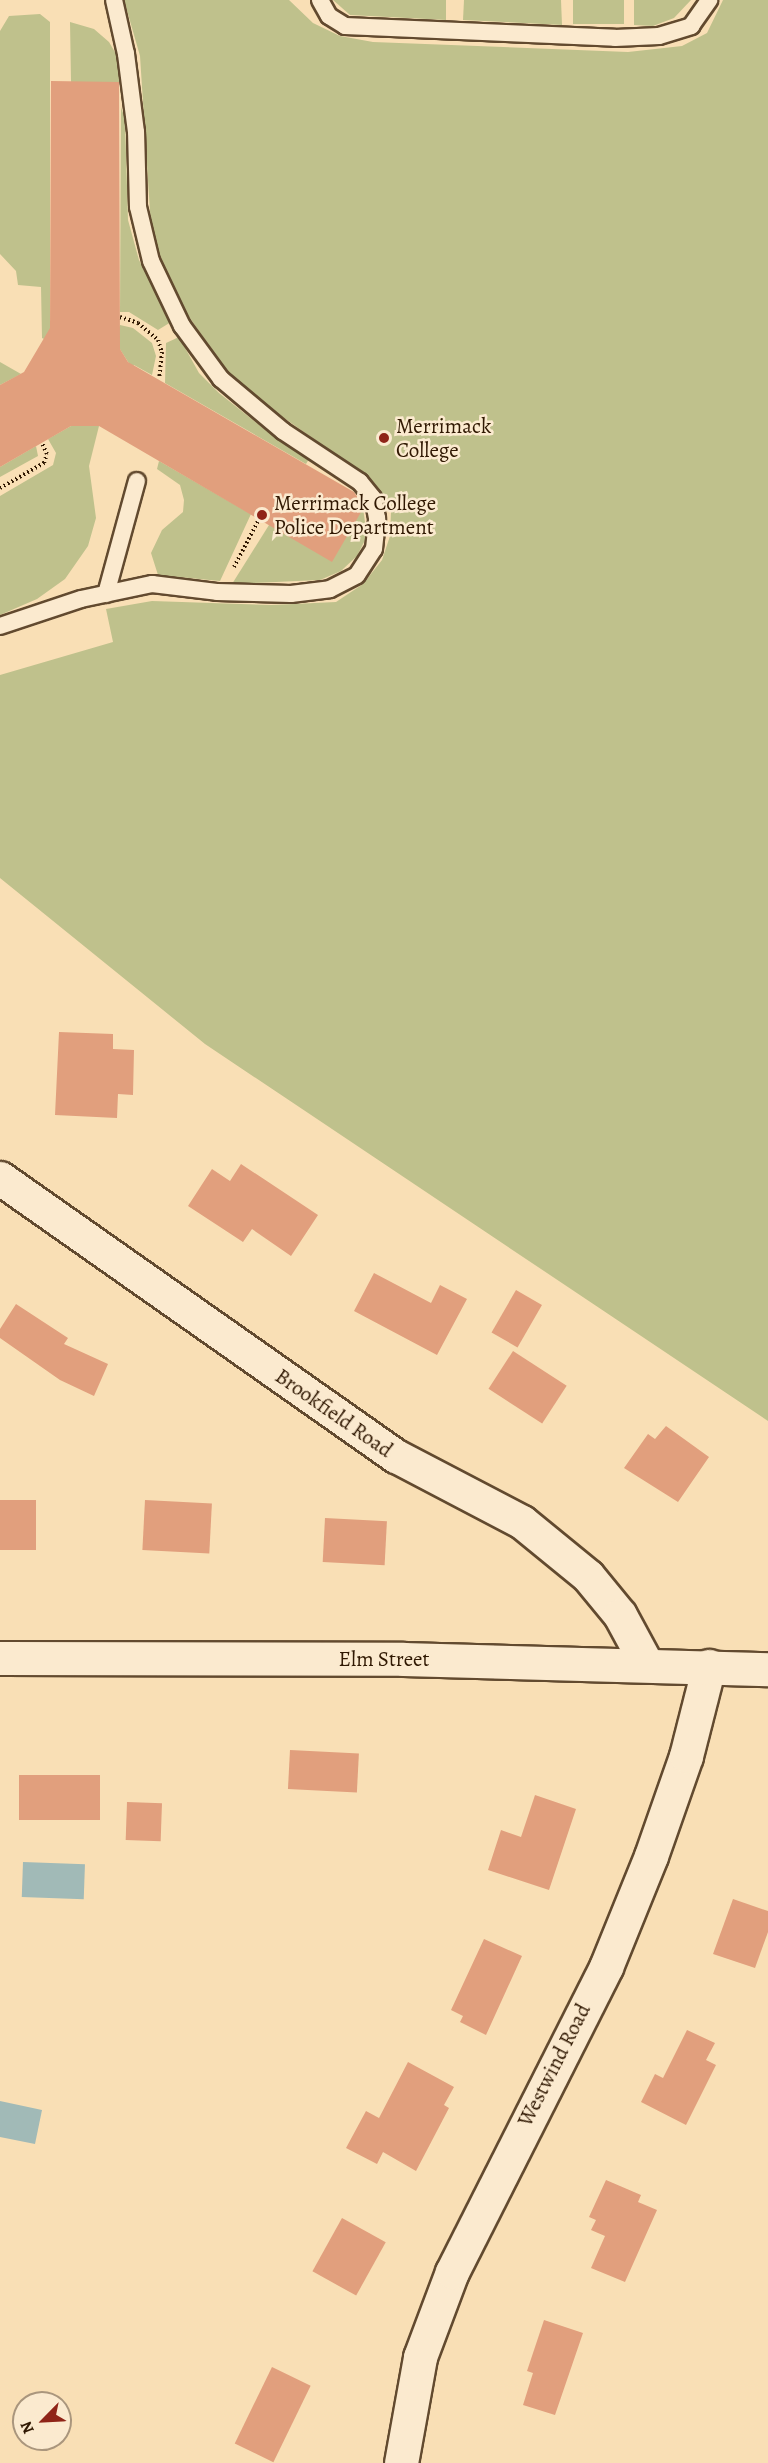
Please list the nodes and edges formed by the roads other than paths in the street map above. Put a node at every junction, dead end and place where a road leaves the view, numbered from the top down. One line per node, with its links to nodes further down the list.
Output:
1 (114, 0): 5 (lane)
2 (320, 0): 3 (lane)
3 (709, 0)
4 (137, 481): 5 (lane)
5 (106, 594): 6 (lane)
6 (0, 626)
7 (0, 1178): 9 (street, Brookfield Road)
8 (0, 1658): 9 (street, Elm Street)
9 (646, 1663): 10 (street, Elm Street)
10 (709, 1666): 11 (street, Elm Street); 12 (street, Westwind Road)
11 (768, 1669)
12 (401, 2463)

